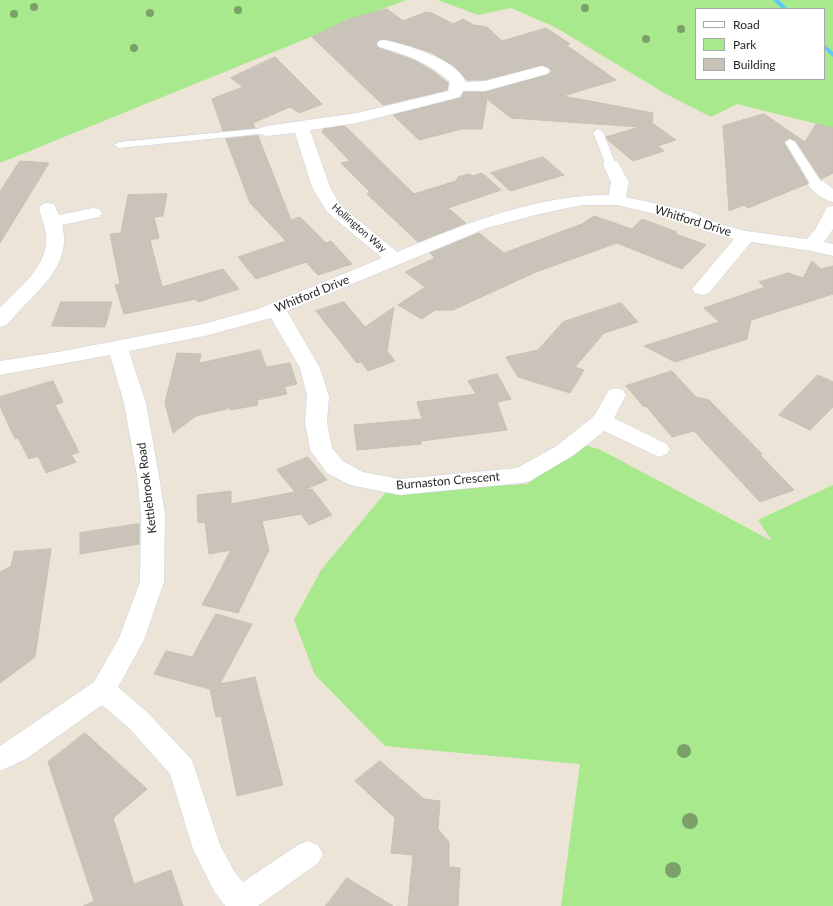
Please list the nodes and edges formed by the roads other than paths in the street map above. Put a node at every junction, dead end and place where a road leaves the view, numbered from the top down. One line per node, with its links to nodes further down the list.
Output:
1 (428, 41): 3 (street)
2 (384, 44): 3 (street)
3 (412, 52): 5 (street)
4 (542, 71): 5 (street)
5 (458, 88): 6 (street)
6 (301, 127): 7 (street); 20 (street, Hollington Way)
7 (266, 131): 10 (lane)
8 (598, 132): 11 (lane)
9 (790, 142): 12 (lane)
10 (119, 145)
11 (611, 165): 14 (street)
12 (817, 185): 13 (street)
13 (833, 197)
14 (617, 200): 17 (street, Whitford Drive); 20 (street, Whitford Drive)
15 (833, 210): 18 (street)
16 (93, 213): 23 (street)
17 (746, 236): 18 (street, Whitford Drive); 21 (street, Whitford Drive)
18 (812, 245): 19 (street, Whitford Drive)
19 (833, 250)
20 (396, 260): 22 (street, Whitford Drive)
21 (702, 289)
22 (276, 309): 24 (street, Whitford Drive); 27 (street, Burnaston Crescent)
23 (0, 321)
24 (118, 347): 25 (street, Whitford Drive); 29 (street, Kettlebrook Road)
25 (0, 368)
26 (616, 395): 27 (street, Burnaston Crescent)
27 (602, 421): 28 (street)
28 (659, 449)
29 (103, 690): 30 (street, Kettlebrook Road); 32 (street)
30 (0, 759)
31 (308, 854): 32 (street)
32 (241, 904)

